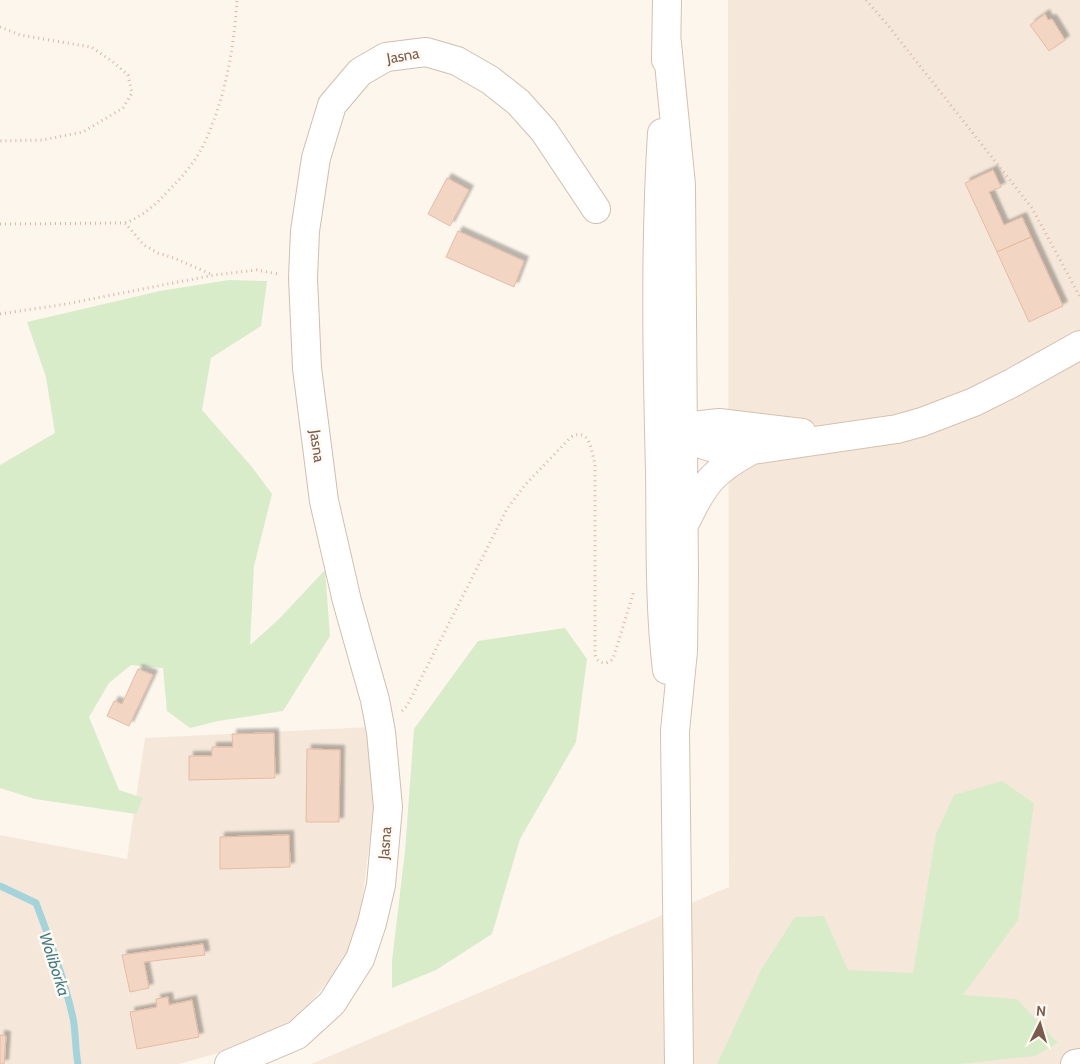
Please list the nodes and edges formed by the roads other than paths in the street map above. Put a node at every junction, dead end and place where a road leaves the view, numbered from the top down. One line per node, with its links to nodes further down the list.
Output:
1 (667, 0): 4 (main road)
2 (596, 209): 13 (main road, Jasna)
3 (1080, 345): 7 (main road)
4 (670, 393): 5 (main road); 6 (main road); 9 (main road)
5 (719, 423): 6 (main road); 7 (main road)
6 (683, 432): 8 (main road); 9 (main road); 10 (main road)
7 (841, 436): 8 (main road)
8 (752, 450): 10 (main road)
9 (660, 473): 11 (main road)
10 (684, 525): 11 (main road)
11 (675, 731): 14 (main road)
12 (1080, 1063): 15 (main road)
13 (229, 1064)
14 (679, 1064)
15 (1075, 1064)

